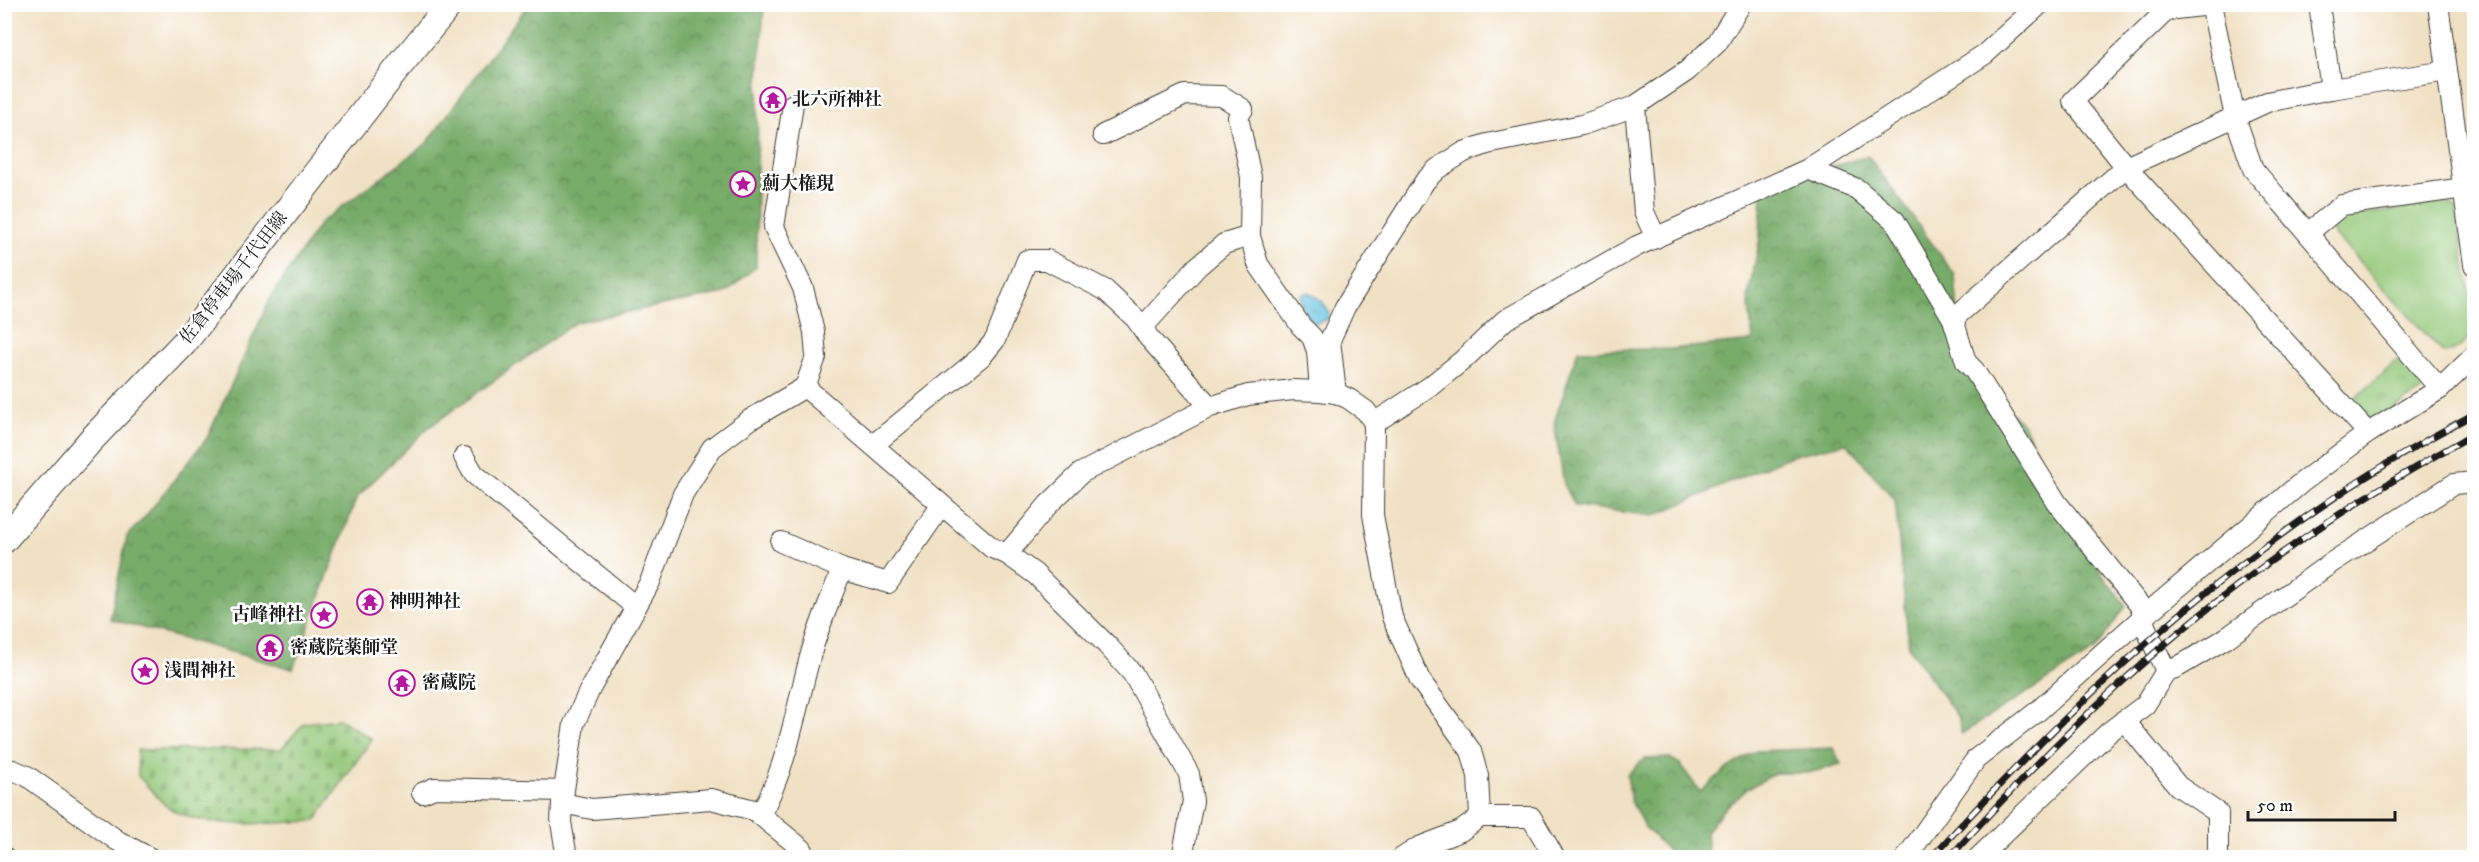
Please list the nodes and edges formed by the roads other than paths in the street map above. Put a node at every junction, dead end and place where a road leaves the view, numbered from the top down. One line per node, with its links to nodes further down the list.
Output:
1 (450, 4): 33 (main road, 佐倉停車場千代田線)
2 (1741, 4): 10 (street)
3 (2040, 4): 14 (street)
4 (2319, 4): 8 (street)
5 (2438, 4): 7 (street)
6 (2211, 5): 11 (street); 13 (street)
7 (2447, 71): 8 (street); 15 (street)
8 (2331, 89): 11 (street)
9 (793, 104): 23 (street)
10 (1635, 106): 18 (street); 25 (street)
11 (2235, 117): 13 (street); 16 (street)
12 (1103, 135): 17 (street)
13 (2126, 167): 20 (street); 28 (street)
14 (1808, 169): 18 (street); 20 (street)
15 (2464, 188): 16 (street); 19 (street)
16 (2308, 233): 24 (street)
17 (1250, 236): 21 (street); 25 (street)
18 (1656, 238): 27 (street)
19 (2475, 265)
20 (1953, 319): 38 (street)
21 (1143, 327): 26 (street); 29 (street)
22 (2475, 356): 24 (street)
23 (805, 387): 29 (street); 37 (street)
24 (2440, 389): 28 (street)
25 (1328, 392): 26 (street); 27 (street)
26 (1210, 407): 35 (street)
27 (1374, 423): 45 (street)
28 (2368, 433): 38 (street)
29 (873, 446): 32 (street)
30 (464, 457): 37 (street)
31 (2475, 482): 39 (street)
32 (941, 506): 35 (street); 36 (street)
33 (4, 540)
34 (780, 542): 36 (street)
35 (1007, 554): 49 (street)
36 (842, 569): 44 (street)
37 (636, 608): 43 (street)
38 (2143, 617): 39 (street); 52 (street)
39 (2166, 671): 40 (street)
40 (2124, 720): 53 (street); 54 (street)
41 (4, 770): 46 (street)
42 (422, 793): 43 (street)
43 (563, 797): 44 (street); 47 (street)
44 (760, 815): 48 (street)
45 (1480, 817): 50 (street); 51 (street)
46 (150, 858)
47 (567, 858)
48 (807, 858)
49 (1182, 858)
50 (1402, 858)
51 (1556, 858)
52 (1906, 858)
53 (1978, 858)
54 (2218, 858)

